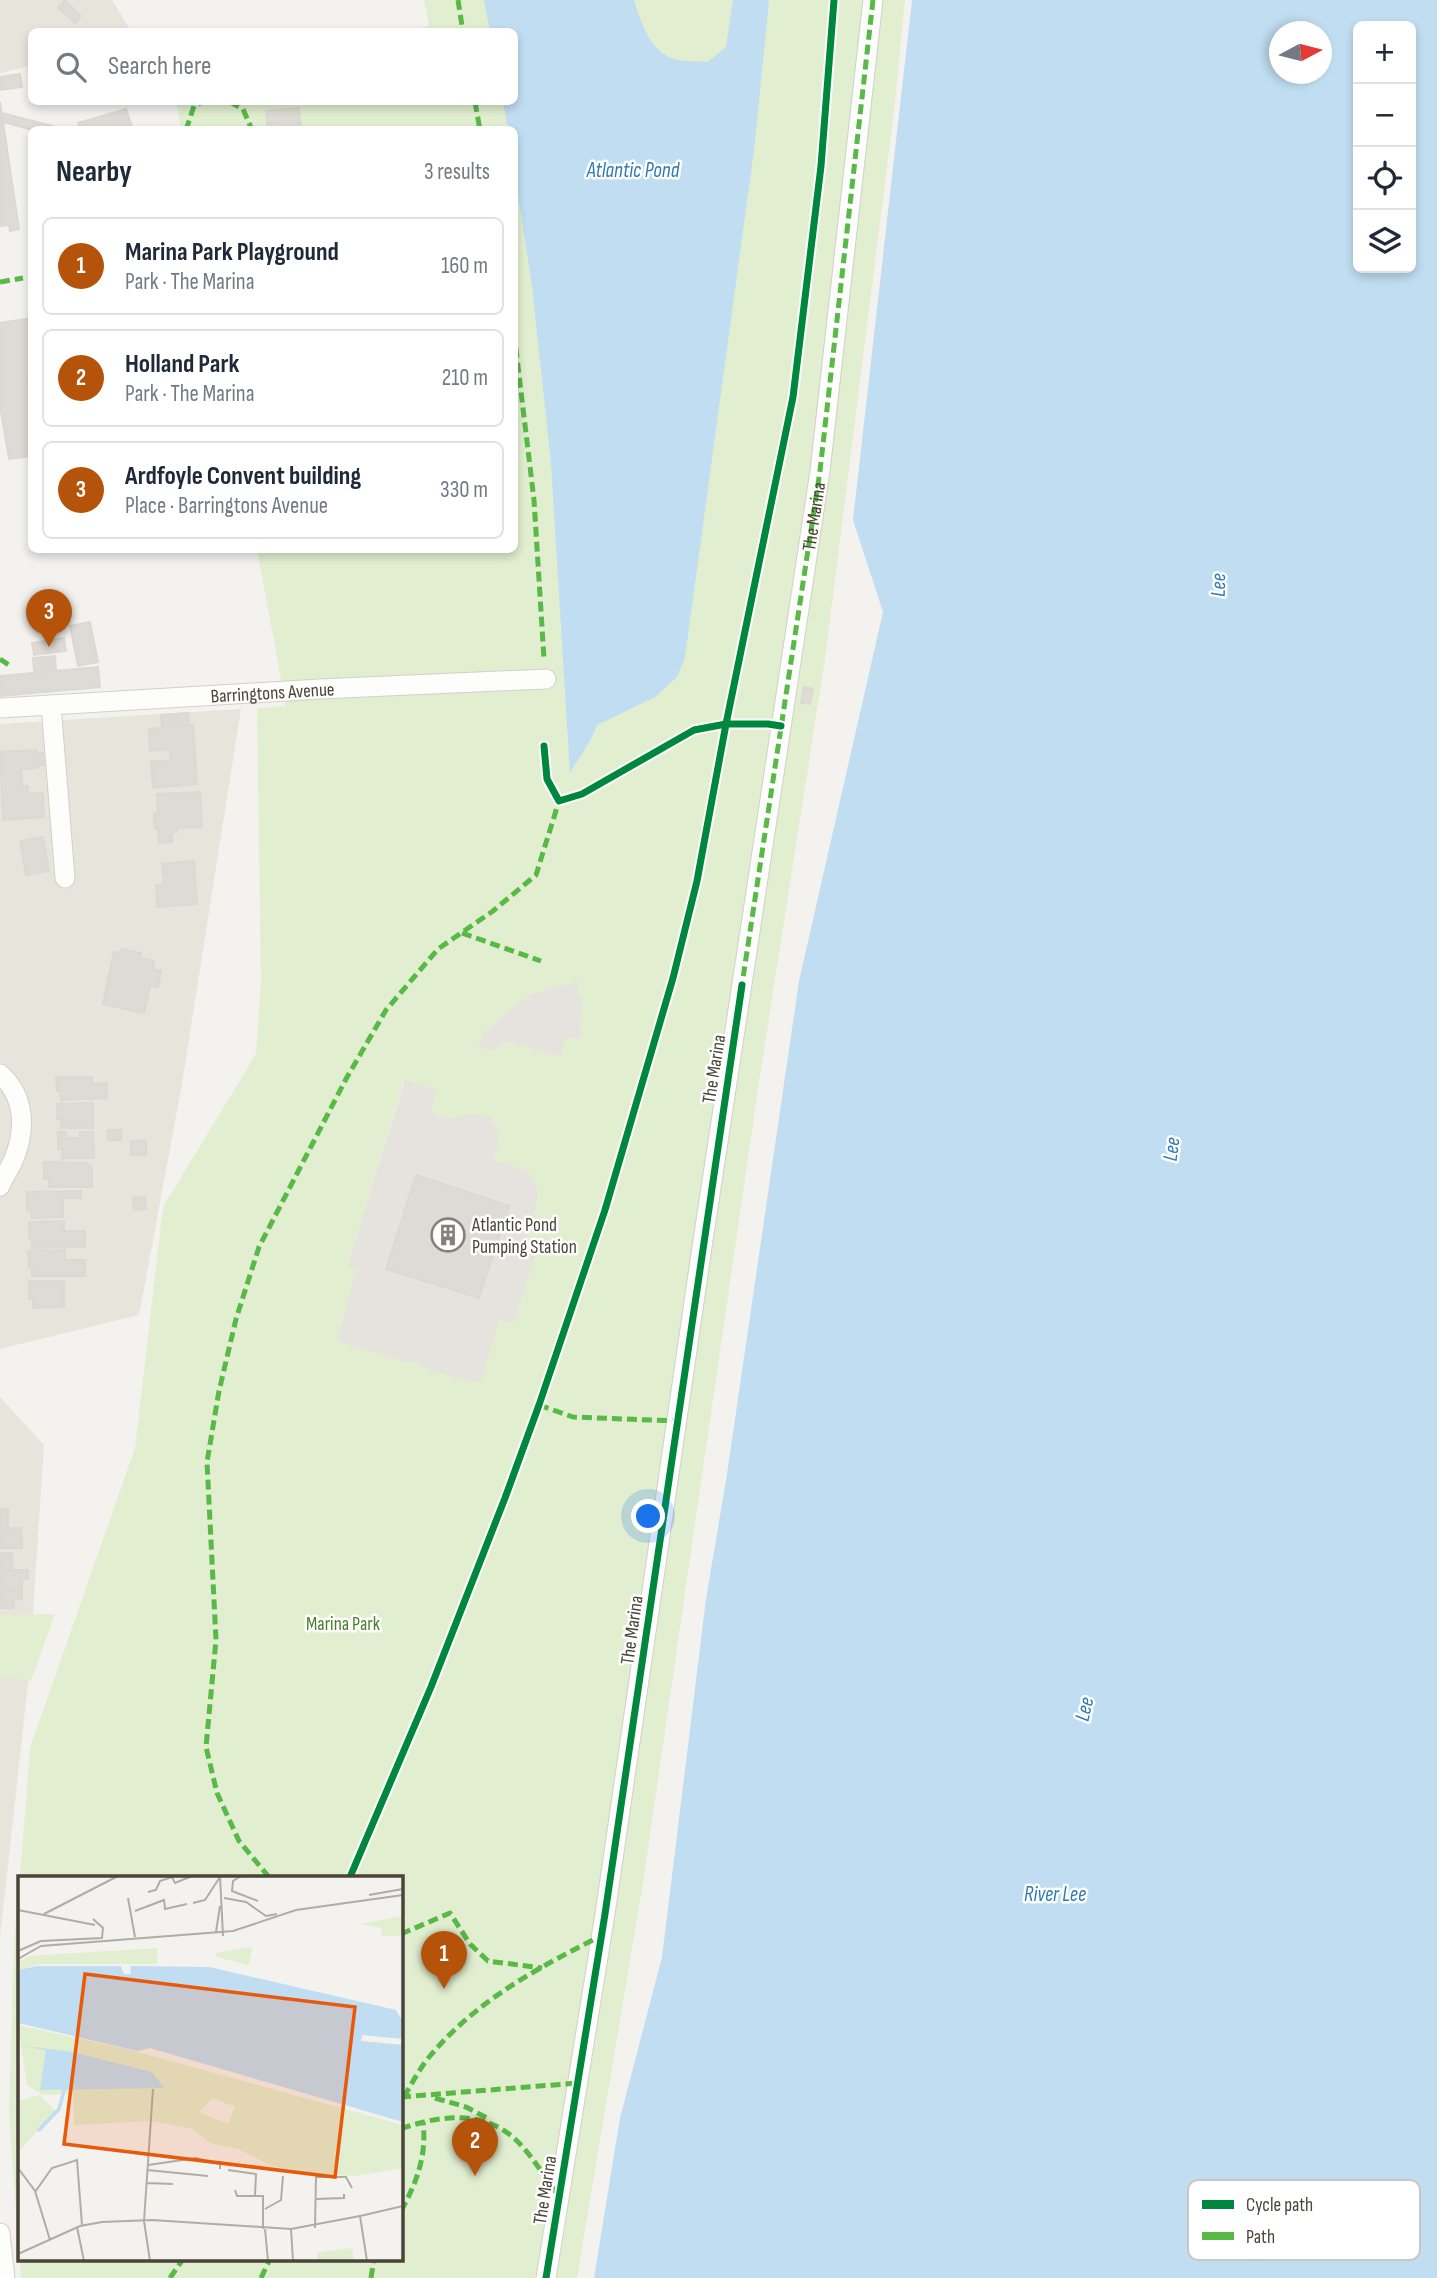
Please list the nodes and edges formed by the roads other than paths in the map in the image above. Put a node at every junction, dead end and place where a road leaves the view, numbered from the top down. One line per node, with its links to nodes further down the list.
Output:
1 (873, 0): 10 (street, The Marina)
2 (546, 678): 3 (street, Barringtons Avenue)
3 (51, 705): 4 (street, Barringtons Avenue); 5 (street)
4 (0, 708)
5 (65, 878)
6 (0, 1074): 7 (street)
7 (0, 1186)
8 (0, 2233): 9 (street)
9 (5, 2278)
10 (546, 2278)

